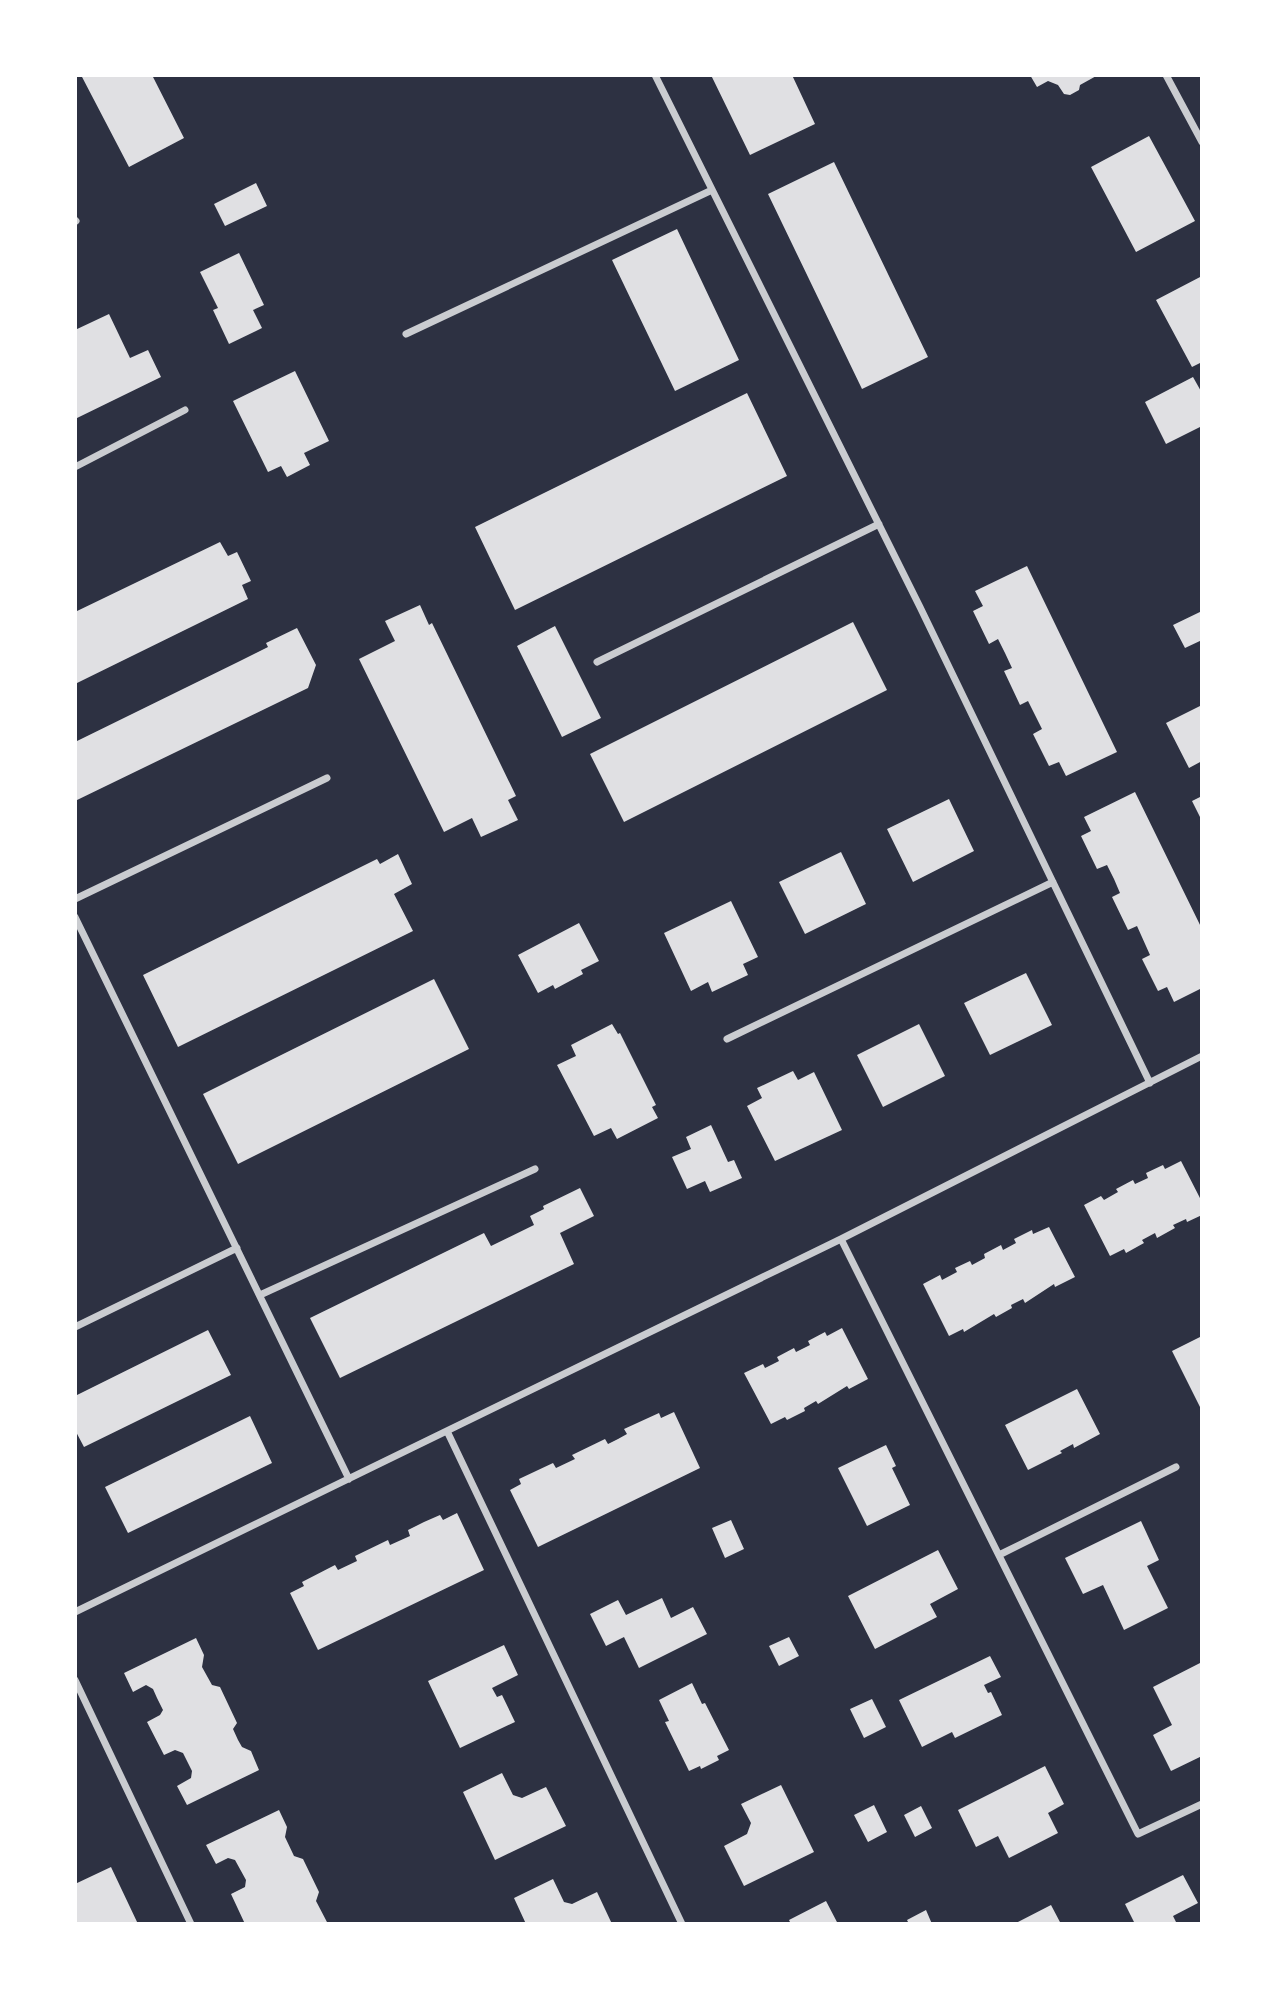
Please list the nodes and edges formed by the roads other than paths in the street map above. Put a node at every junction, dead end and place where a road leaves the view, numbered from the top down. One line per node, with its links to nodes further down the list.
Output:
1 (654, 75): 5 (street)
2 (1166, 75): 3 (street)
3 (1198, 127): 4 (street)
4 (1202, 142)
5 (712, 190): 6 (street); 9 (street)
6 (406, 334)
7 (186, 410): 8 (street)
8 (75, 467)
9 (879, 524): 10 (street); 12 (street)
10 (597, 662)
11 (327, 778): 13 (street)
12 (1053, 882): 15 (street); 17 (street)
13 (75, 899)
14 (75, 917): 20 (street)
15 (727, 1039)
16 (1202, 1056): 17 (street)
17 (1150, 1083): 19 (street)
18 (536, 1169): 21 (street)
19 (841, 1239): 23 (street); 26 (street)
20 (237, 1248): 21 (street); 22 (street)
21 (260, 1295): 25 (street)
22 (75, 1327)
23 (447, 1431): 25 (street); 31 (street)
24 (1176, 1467): 26 (street)
25 (349, 1479): 27 (street)
26 (999, 1555): 29 (street)
27 (75, 1612)
28 (75, 1680): 30 (street)
29 (1202, 1804)
30 (191, 1924)
31 (682, 1924)

